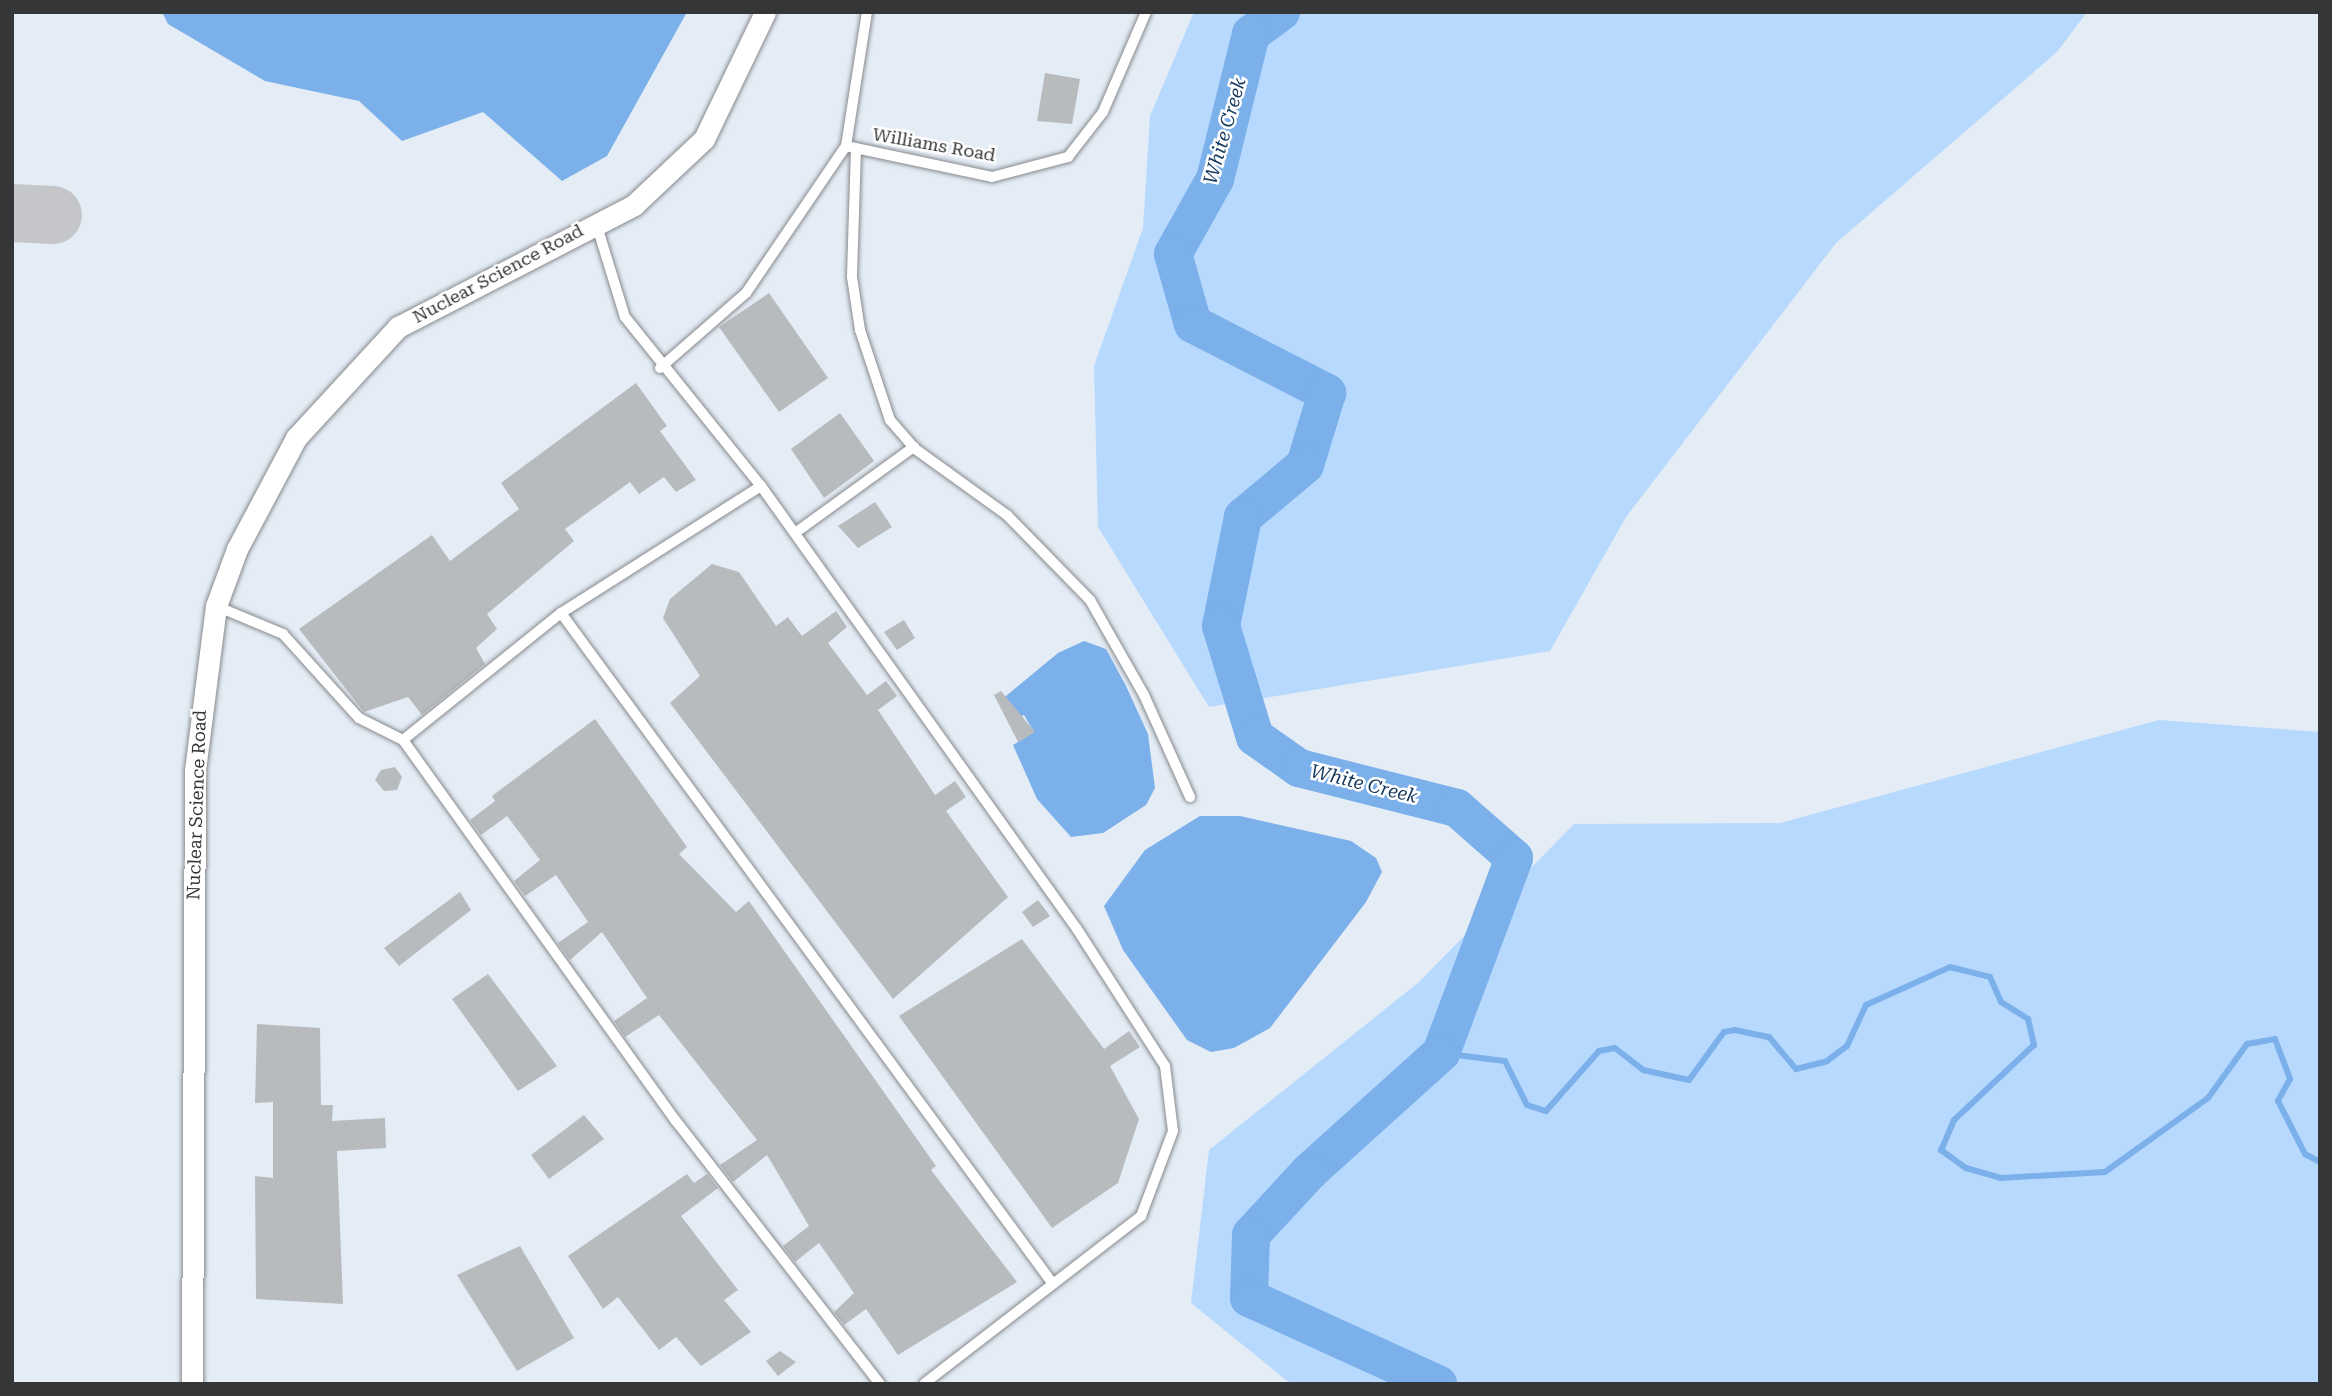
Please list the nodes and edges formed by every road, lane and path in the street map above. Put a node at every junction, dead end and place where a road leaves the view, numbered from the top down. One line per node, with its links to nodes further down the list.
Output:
1 (765, 12): 5 (street, Nuclear Science Road)
2 (867, 12): 4 (lane, Williams Road)
3 (1146, 12): 4 (lane, Williams Road)
4 (851, 147): 6 (lane); 7 (lane)
5 (596, 223): 6 (lane); 10 (street, Nuclear Science Road)
6 (660, 368): 8 (lane)
7 (914, 447): 9 (lane); 13 (lane)
8 (761, 486): 9 (lane); 11 (lane)
9 (795, 533): 14 (lane)
10 (216, 606): 12 (lane); 15 (street, Nuclear Science Road)
11 (561, 612): 12 (lane); 14 (lane)
12 (403, 740): 16 (lane)
13 (1190, 797)
14 (1053, 1284): 17 (lane)
15 (192, 1384)
16 (880, 1384)
17 (924, 1384)

